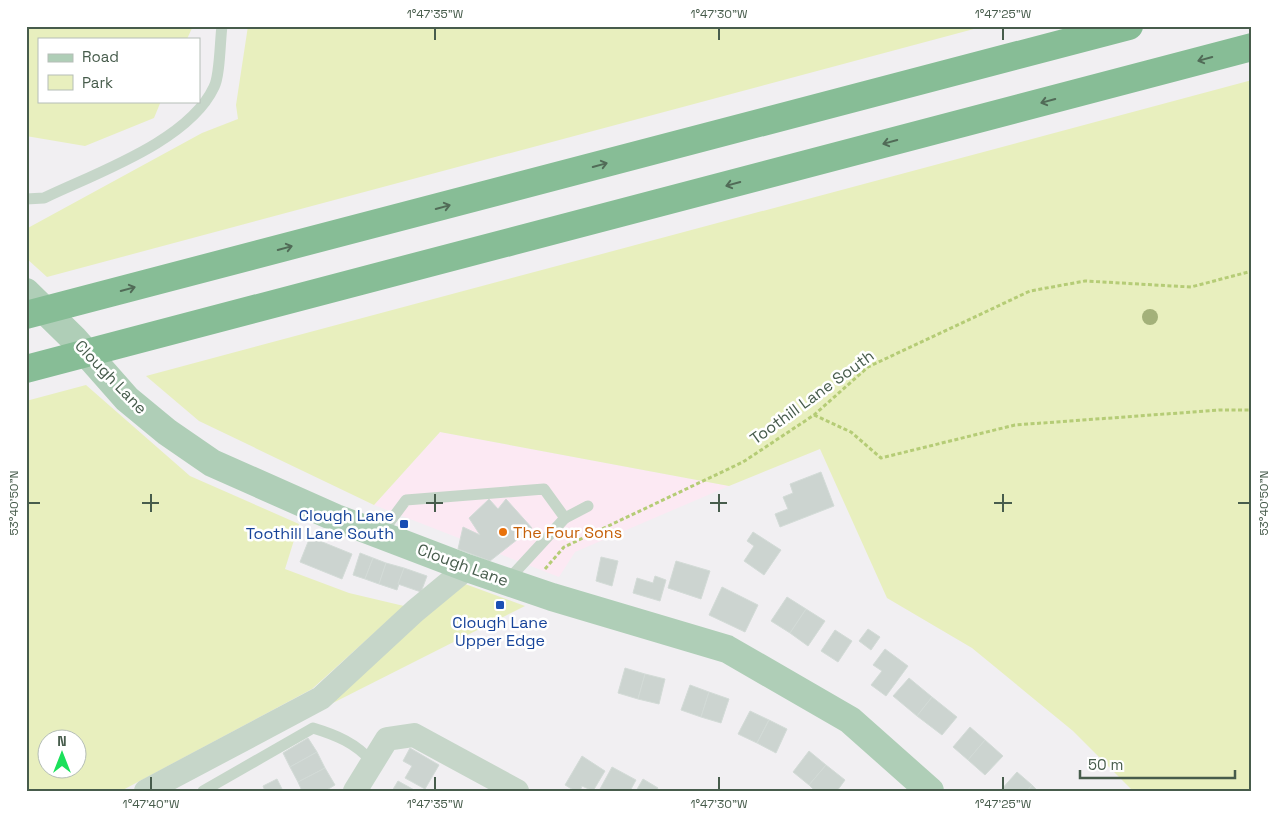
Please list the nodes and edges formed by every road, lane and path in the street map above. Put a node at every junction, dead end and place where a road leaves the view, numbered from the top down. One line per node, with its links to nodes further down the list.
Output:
1 (222, 26): 4 (lane)
2 (1129, 26): 7 (highway, one-way to 2)
3 (1252, 47): 8 (highway, one-way to 8)
4 (26, 199)
5 (1252, 271): 10 (path, Toothill Lane South)
6 (26, 292): 13 (main road, Clough Lane)
7 (26, 316)
8 (26, 369)
9 (1252, 410): 10 (path)
10 (814, 415): 15 (path, Toothill Lane South)
11 (588, 506): 12 (lane)
12 (565, 518): 13 (lane); 15 (lane)
13 (380, 535): 14 (main road, Clough Lane)
14 (467, 568): 15 (main road, Clough Lane); 17 (street)
15 (518, 585): 21 (main road, Clough Lane)
16 (372, 762): 18 (lane); 19 (street); 20 (street)
17 (146, 791)
18 (204, 791)
19 (354, 791)
20 (517, 791)
21 (930, 791)

